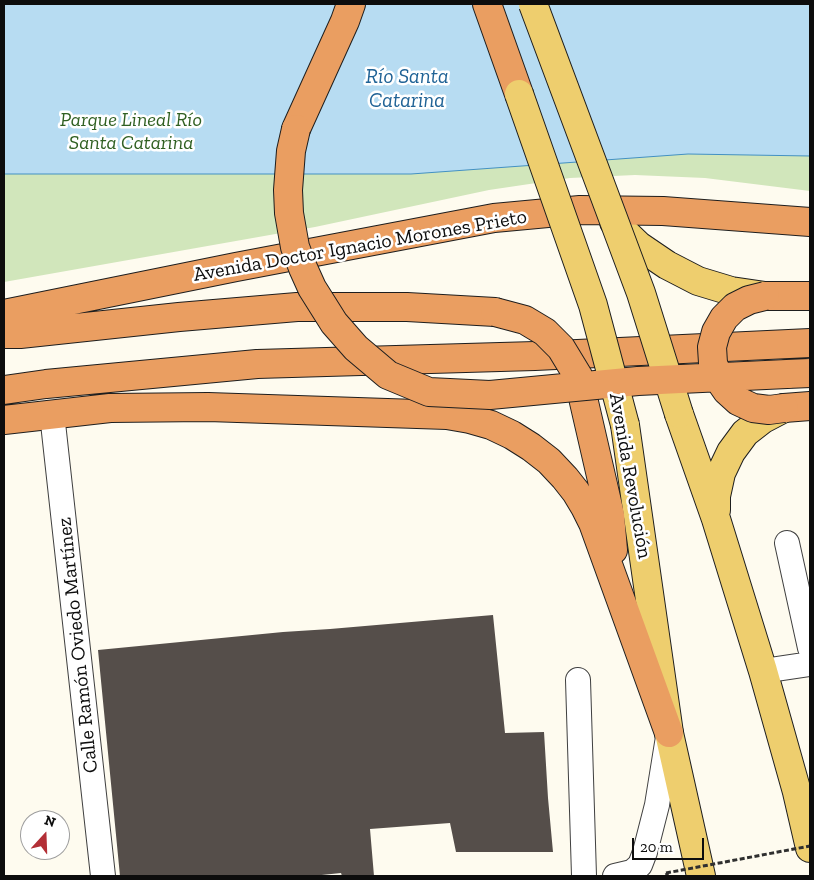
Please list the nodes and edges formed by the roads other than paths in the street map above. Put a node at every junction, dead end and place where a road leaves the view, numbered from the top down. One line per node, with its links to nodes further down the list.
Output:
1 (351, 4): 13 (highway, bridge)
2 (480, 4): 5 (main road, Avenida Revolución)
3 (487, 4): 5 (highway)
4 (533, 4): 6 (main road, bridge)
5 (519, 94): 25 (main road, Avenida Revolución, bridge)
6 (614, 222): 8 (main road, bridge); 18 (main road, bridge)
7 (810, 222): 10 (highway, Avenida Doctor Ignacio Morones Prieto)
8 (765, 296): 9 (highway); 15 (highway, bridge)
9 (810, 296)
10 (4, 314)
11 (4, 334): 20 (highway, bridge)
12 (810, 343): 14 (highway)
13 (799, 373)
14 (4, 390)
15 (797, 407): 18 (main road)
16 (52, 414): 17 (highway); 20 (highway); 27 (street, Calle Ramón Oviedo Martínez)
17 (4, 420)
18 (716, 519): 23 (main road)
19 (788, 543): 21 (street)
20 (618, 592): 25 (highway)
21 (810, 648)
22 (810, 664): 23 (street)
23 (763, 671): 26 (main road)
24 (578, 680): 28 (street)
25 (668, 733): 29 (street); 30 (main road, Avenida Revolución)
26 (810, 847)
27 (103, 876)
28 (584, 876)
29 (615, 876)
30 (701, 876)

